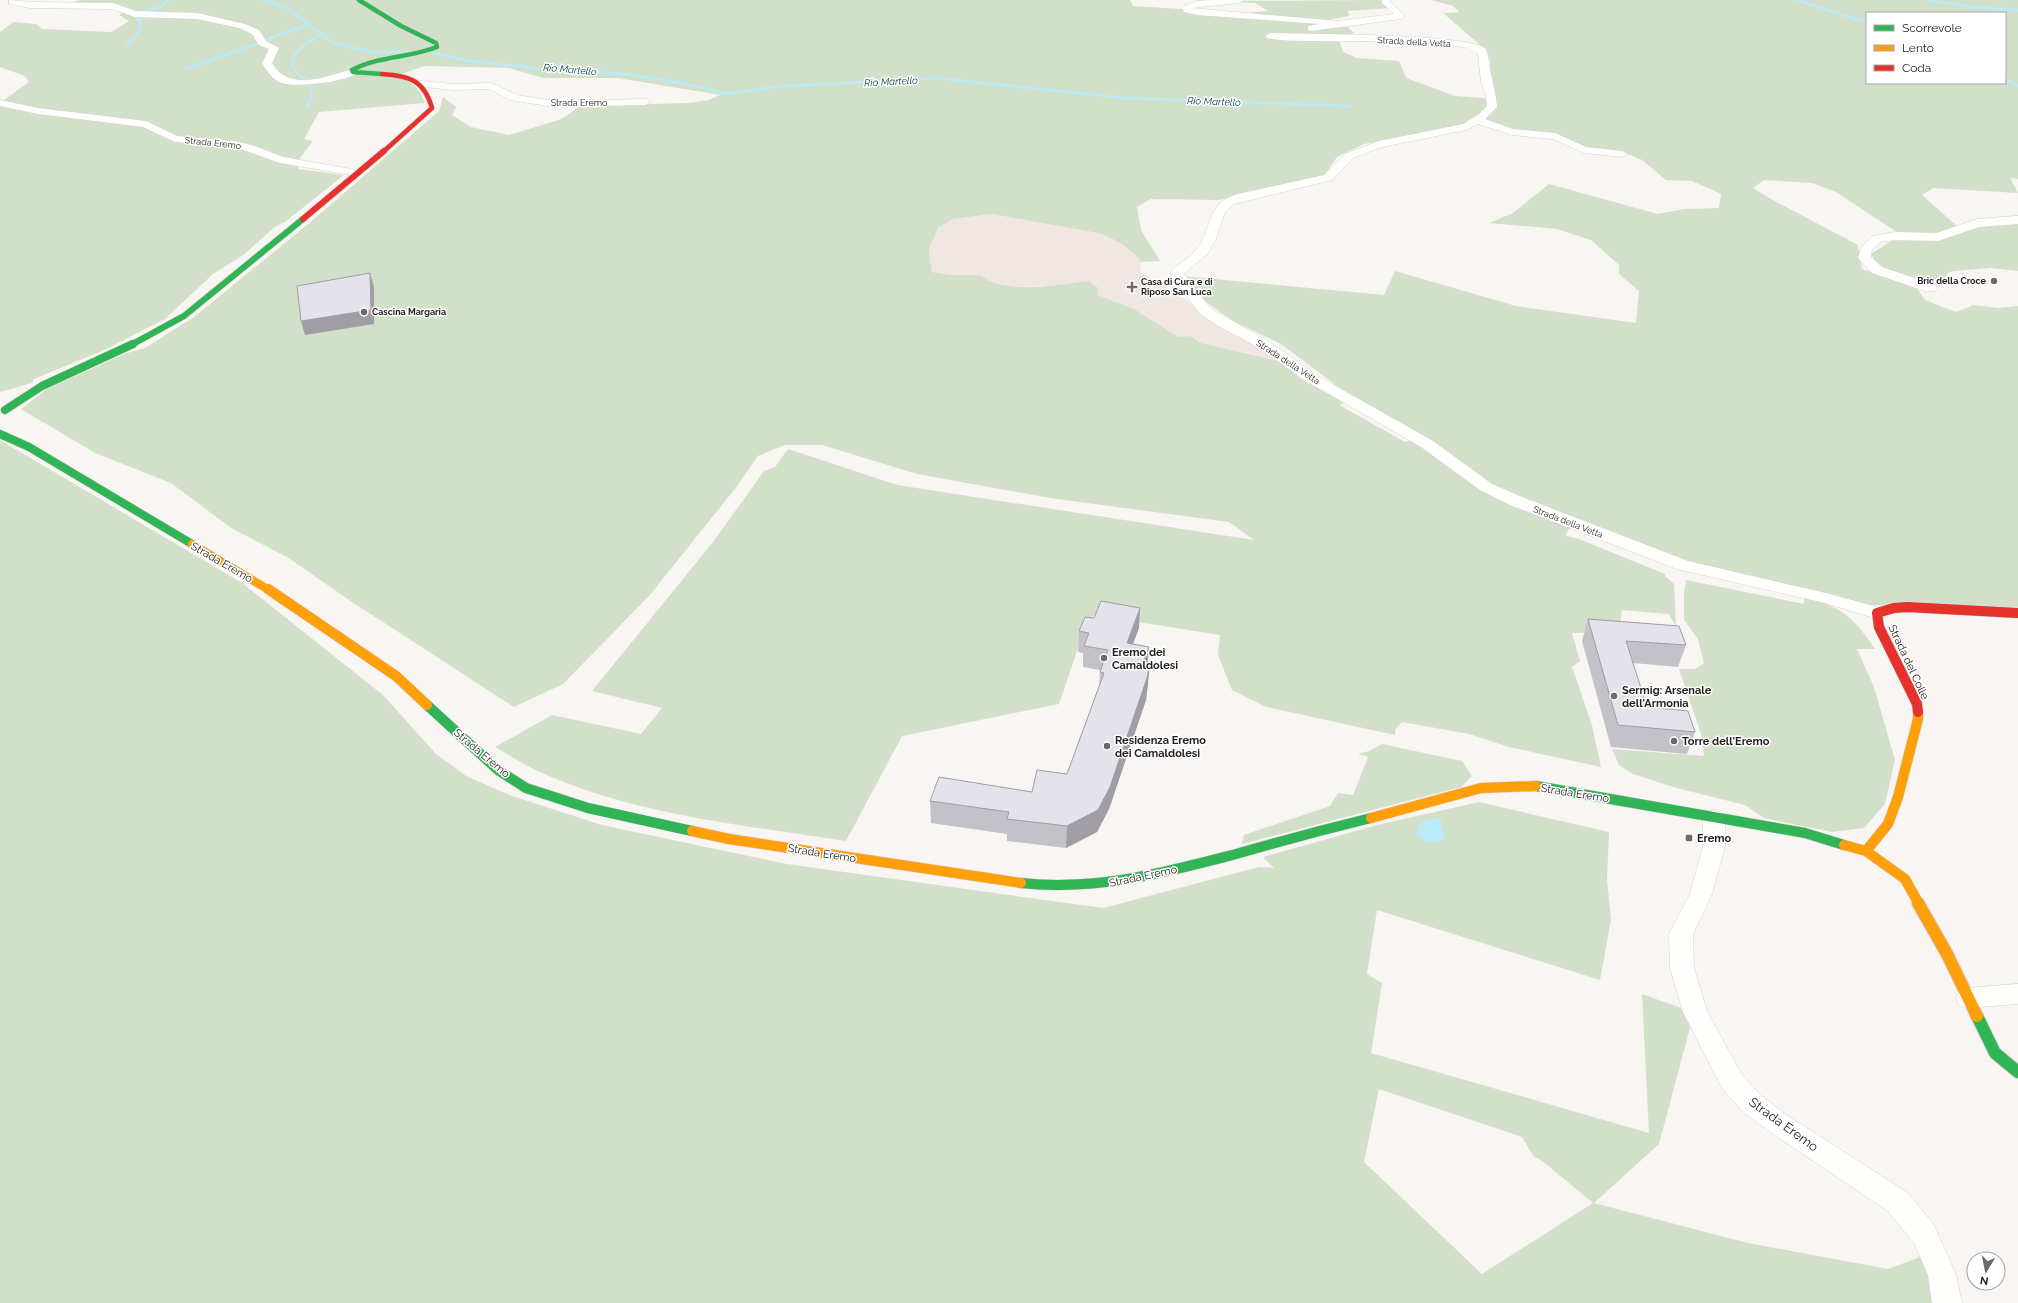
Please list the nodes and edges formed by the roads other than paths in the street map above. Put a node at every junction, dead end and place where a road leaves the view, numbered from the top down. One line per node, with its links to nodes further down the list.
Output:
1 (359, 0): 7 (main road)
2 (1240, 0): 6 (street, Strada della Vetta)
3 (1386, 0): 6 (street, Strada della Vetta)
4 (16, 2): 5 (street); 7 (street)
5 (3, 6)
6 (1337, 24): 11 (street, Strada della Vetta)
7 (353, 72): 8 (main road, Strada Eremo)
8 (421, 84): 9 (street, Strada Eremo); 13 (main road)
9 (646, 102)
10 (0, 103): 13 (street, Strada Eremo)
11 (1476, 120): 12 (street); 22 (street, Strada della Vetta)
12 (1622, 154)
13 (356, 173): 16 (main road)
14 (2018, 220): 15 (street)
15 (1930, 288)
16 (58, 378): 17 (main road); 18 (main road)
17 (14, 392)
18 (2, 412)
19 (10, 429): 21 (main road, Strada Eremo)
20 (0, 434): 21 (main road, Strada Eremo)
21 (28, 447): 24 (main road, Strada Eremo)
22 (1877, 613): 23 (main road, Strada del Colle); 25 (main road, Strada del Colle)
23 (2018, 613)
24 (1714, 818): 25 (main road, Strada Eremo); 29 (street, Strada Eremo)
25 (1866, 851): 27 (main road, Strada Eremo)
26 (2018, 994): 27 (street)
27 (1968, 998): 28 (main road, Strada Eremo)
28 (2018, 1072)
29 (1947, 1303)

